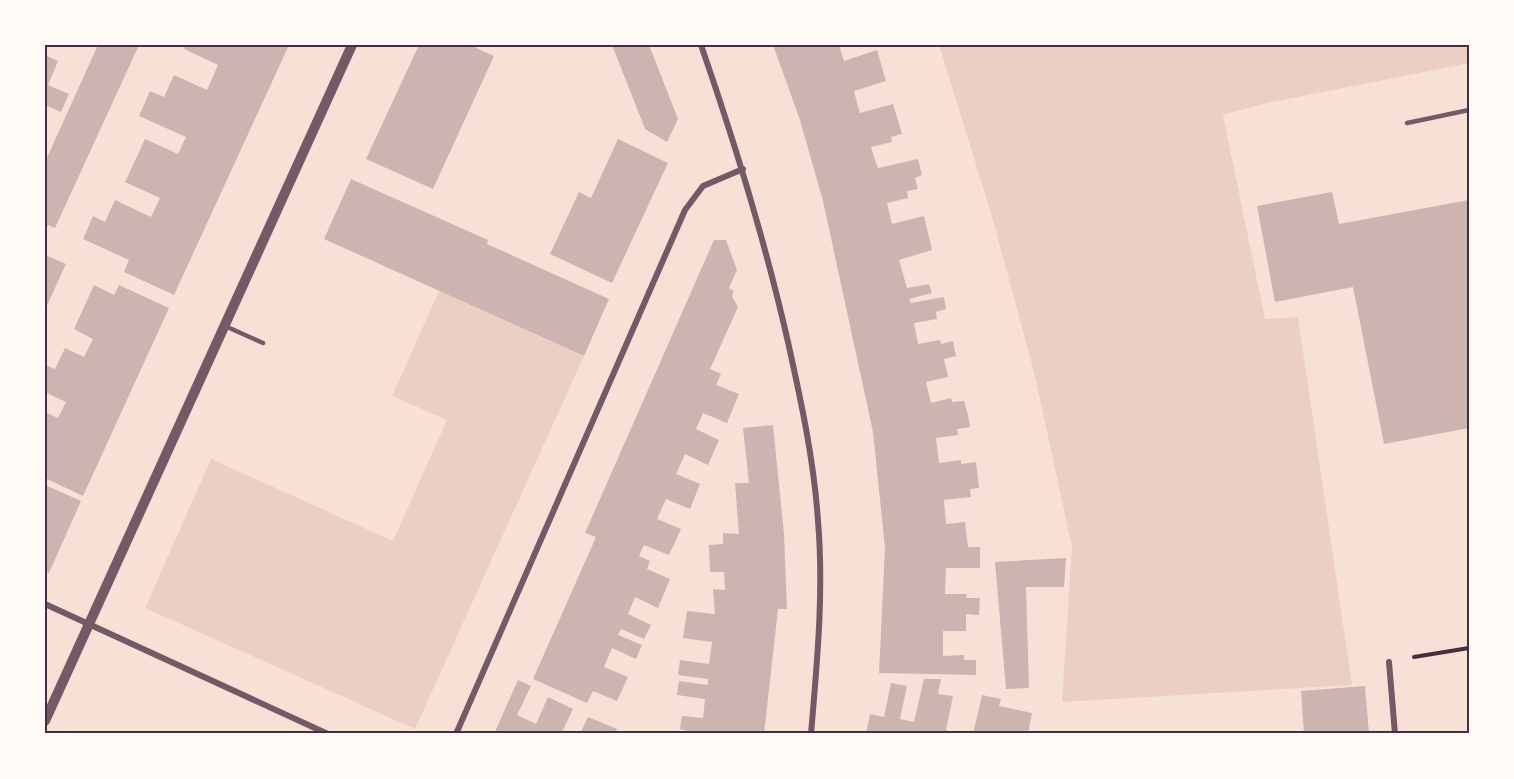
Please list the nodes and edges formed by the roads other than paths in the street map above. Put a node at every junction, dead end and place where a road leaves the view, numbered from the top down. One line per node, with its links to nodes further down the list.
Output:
1 (352, 45): 6 (street)
2 (700, 45): 5 (street)
3 (1469, 110): 4 (lane)
4 (1407, 123)
5 (743, 169): 13 (street); 14 (street)
6 (225, 326): 7 (lane); 9 (street)
7 (263, 343)
8 (45, 604): 9 (street)
9 (89, 624): 11 (street); 12 (street)
10 (1389, 662): 15 (street)
11 (45, 721)
12 (328, 734)
13 (456, 734)
14 (811, 734)
15 (1395, 734)

